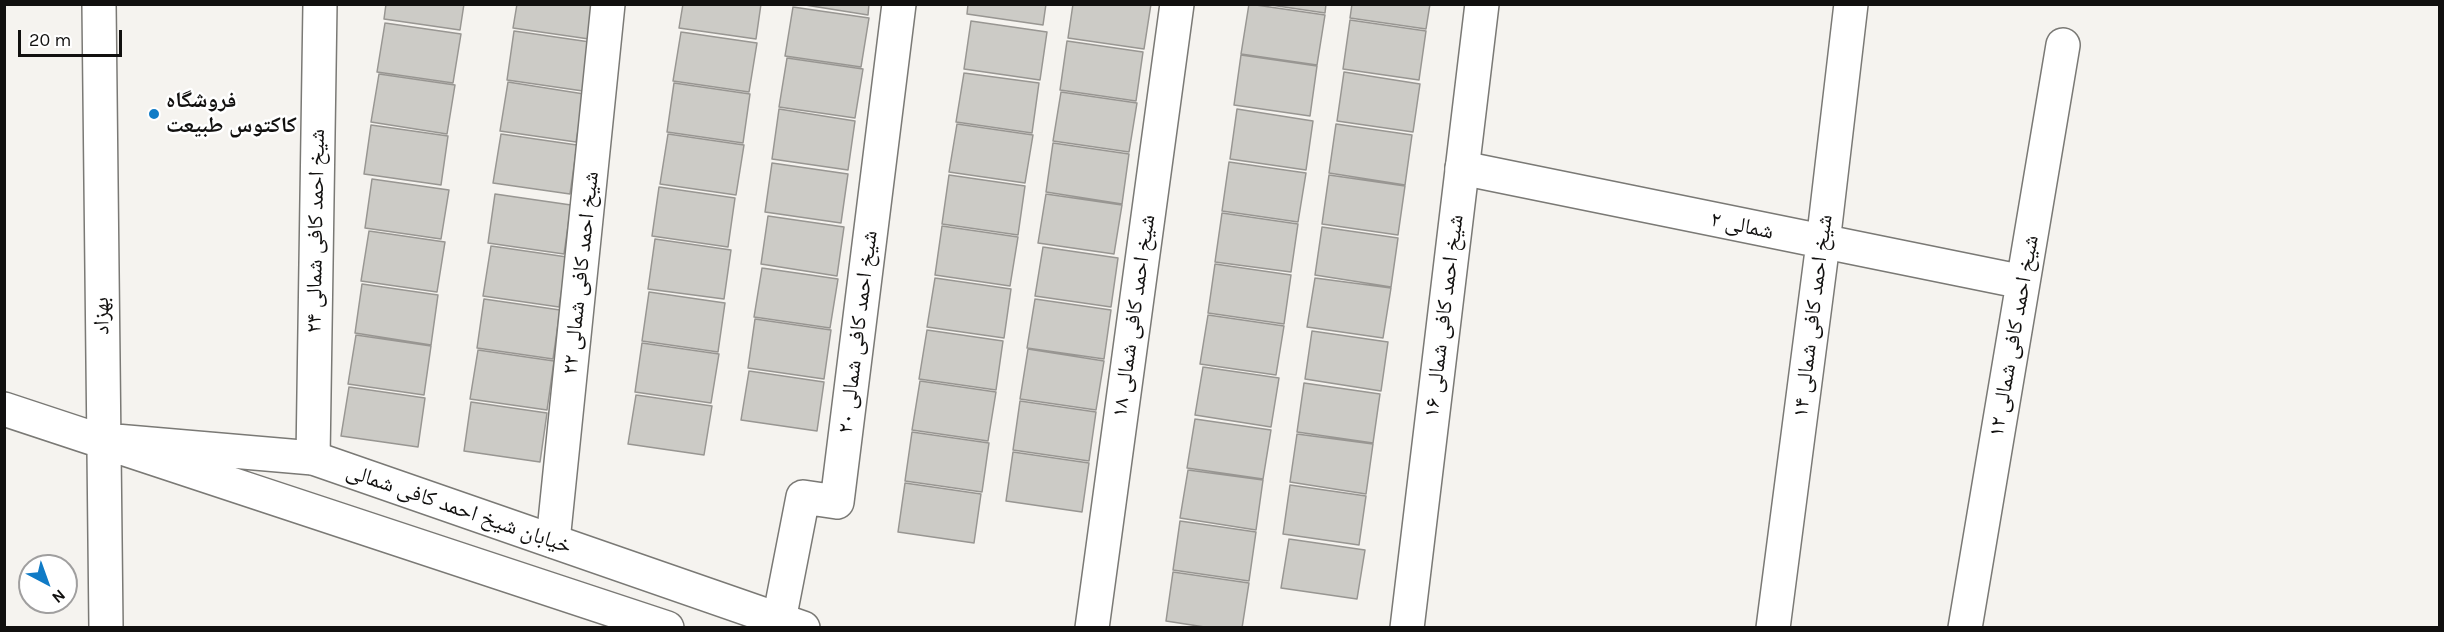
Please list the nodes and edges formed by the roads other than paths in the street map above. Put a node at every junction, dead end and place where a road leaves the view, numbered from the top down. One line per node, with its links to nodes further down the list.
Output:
1 (99, 4): 13 (street, بهزاد)
2 (320, 4): 14 (street, شیخ احمد کافی شمالی ۲۴)
3 (608, 4): 15 (street, شیخ احمد کافی شمالی ۲۲)
4 (898, 4): 16 (street, شیخ احمد کافی شمالی ۲۰)
5 (1177, 4): 19 (street, شیخ احمد کافی شمالی ۱۸)
6 (1482, 4): 9 (street, شیخ احمد کافی شمالی ۱۶)
7 (1851, 4): 10 (street, شیخ احمد کافی شمالی ۱۴)
8 (2063, 45): 11 (street, شیخ احمد کافی شمالی ۱۲)
9 (1462, 168): 10 (street, ۲ شمالی); 20 (street, شیخ احمد کافی شمالی ۱۶)
10 (1823, 243): 11 (street, ۲ شمالی); 21 (street, شیخ احمد کافی شمالی ۱۴)
11 (2023, 282): 22 (street, شیخ احمد کافی شمالی ۱۲)
12 (4, 410): 13 (street, خیابان شیخ احمد کافی شمالی)
13 (104, 440): 14 (street, خیابان شیخ احمد کافی شمالی); 17 (street, بهزاد); 18 (street, خیابان شیخ احمد کافی شمالی)
14 (313, 458): 15 (street, خیابان شیخ احمد کافی شمالی)
15 (553, 542): 16 (street, خیابان شیخ احمد کافی شمالی)
16 (791, 623)
17 (106, 627)
18 (667, 627)
19 (1092, 627)
20 (1407, 627)
21 (1773, 627)
22 (1965, 627)

